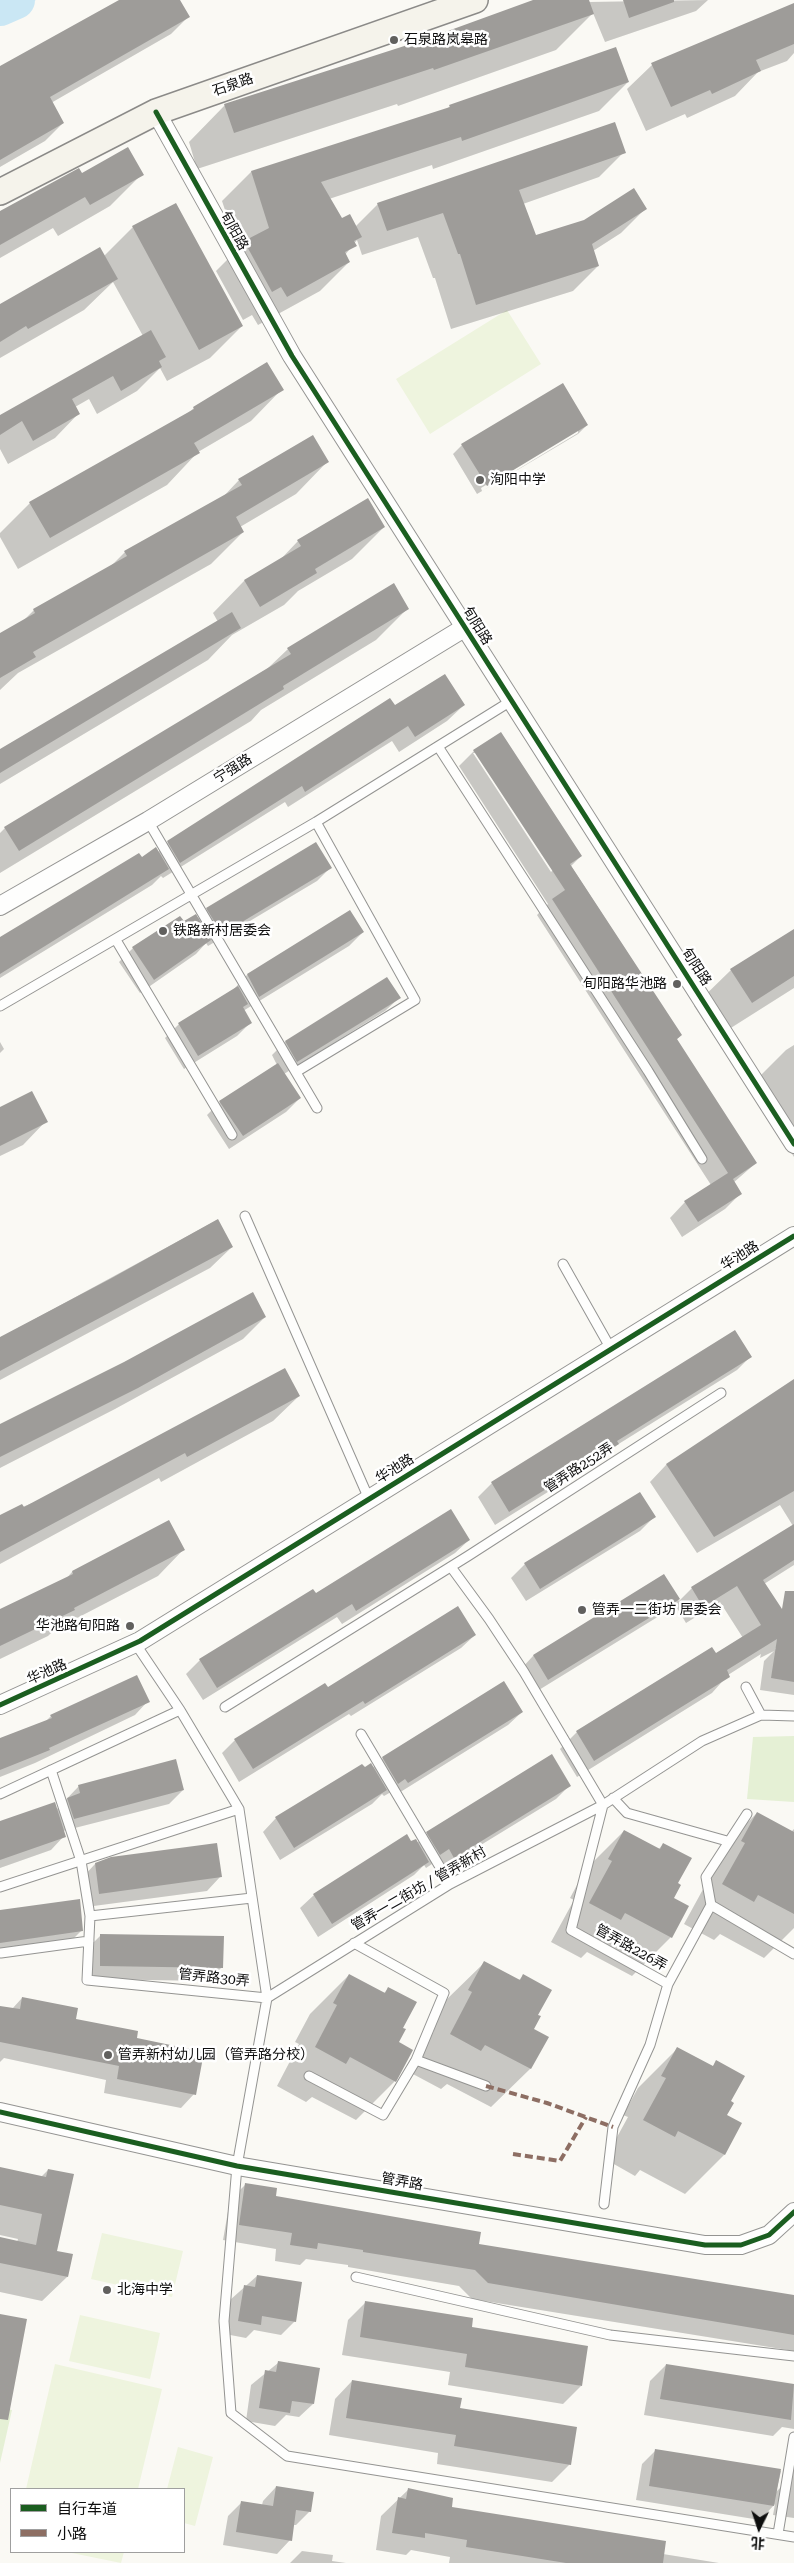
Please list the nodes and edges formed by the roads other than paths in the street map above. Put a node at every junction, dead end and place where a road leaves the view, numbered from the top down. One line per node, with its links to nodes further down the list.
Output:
1 (475, 0): 2 (street, 石泉路)
2 (156, 112): 3 (street, 石泉路); 4 (street, 旬阳路)
3 (0, 192)
4 (464, 628): 5 (street, 旬阳路); 7 (street, 宁强路)
5 (511, 701): 6 (lane); 16 (street, 旬阳路)
6 (439, 748): 8 (lane); 17 (lane)
7 (148, 821): 9 (lane); 10 (street, 宁强路)
8 (316, 822): 9 (lane); 13 (lane)
9 (190, 895): 11 (lane); 13 (lane)
10 (0, 906)
11 (116, 940): 12 (lane); 15 (lane)
12 (0, 1006)
13 (296, 1072): 14 (lane)
14 (317, 1108)
15 (232, 1136)
16 (794, 1144)
17 (702, 1159)
18 (244, 1216): 23 (lane)
19 (794, 1236): 21 (street, 华池路)
20 (563, 1264): 21 (lane)
21 (611, 1350): 23 (street, 华池路)
22 (721, 1393): 24 (lane, 管弄路252弄)
23 (370, 1499): 25 (street, 华池路)
24 (451, 1566): 28 (lane, 管弄路252弄); 36 (lane)
25 (135, 1644): 27 (street, 华池路); 29 (lane, 管弄路30弄)
26 (746, 1687): 30 (lane)
27 (0, 1705)
28 (225, 1708)
29 (180, 1710): 33 (lane); 37 (lane, 管弄路30弄)
30 (761, 1715): 31 (lane, 管弄一二街坊 / 管弄新村); 35 (lane, 管弄一二街坊 / 管弄新村)
31 (794, 1716)
32 (361, 1734): 41 (lane)
33 (51, 1770): 34 (lane); 40 (lane, 管弄路30弄)
34 (0, 1794)
35 (613, 1798): 36 (lane, 管弄一二街坊 / 管弄新村); 39 (lane)
36 (604, 1805): 41 (lane, 管弄一二街坊 / 管弄新村); 50 (lane, 管弄路226弄)
37 (239, 1809): 40 (lane); 43 (lane, 管弄路30弄)
38 (747, 1814): 39 (lane)
39 (727, 1841): 44 (lane)
40 (81, 1861): 42 (lane); 45 (lane, 管弄路30弄)
41 (450, 1884): 47 (lane, 管弄一二街坊 / 管弄新村)
42 (0, 1887)
43 (252, 1898): 45 (lane); 51 (lane, 管弄路30弄)
44 (711, 1905): 49 (lane); 50 (lane)
45 (90, 1916): 46 (lane, 管弄路30弄)
46 (89, 1941): 48 (lane); 51 (lane, 管弄路30弄)
47 (354, 1943): 51 (lane, 管弄一二街坊 / 管弄新村); 52 (lane)
48 (1, 1953)
49 (794, 1954)
50 (668, 1984): 57 (lane, 管弄路226弄)
51 (267, 1998): 56 (lane)
52 (416, 2060): 53 (lane); 54 (lane)
53 (309, 2076)
54 (486, 2086)
55 (0, 2112): 56 (street, 管弄路)
56 (237, 2166): 58 (street, 管弄路); 62 (lane)
57 (604, 2204)
58 (794, 2212)
59 (356, 2277): 60 (lane)
60 (794, 2356)
61 (794, 2437): 62 (lane)
62 (778, 2534): 63 (lane)
63 (794, 2537)

